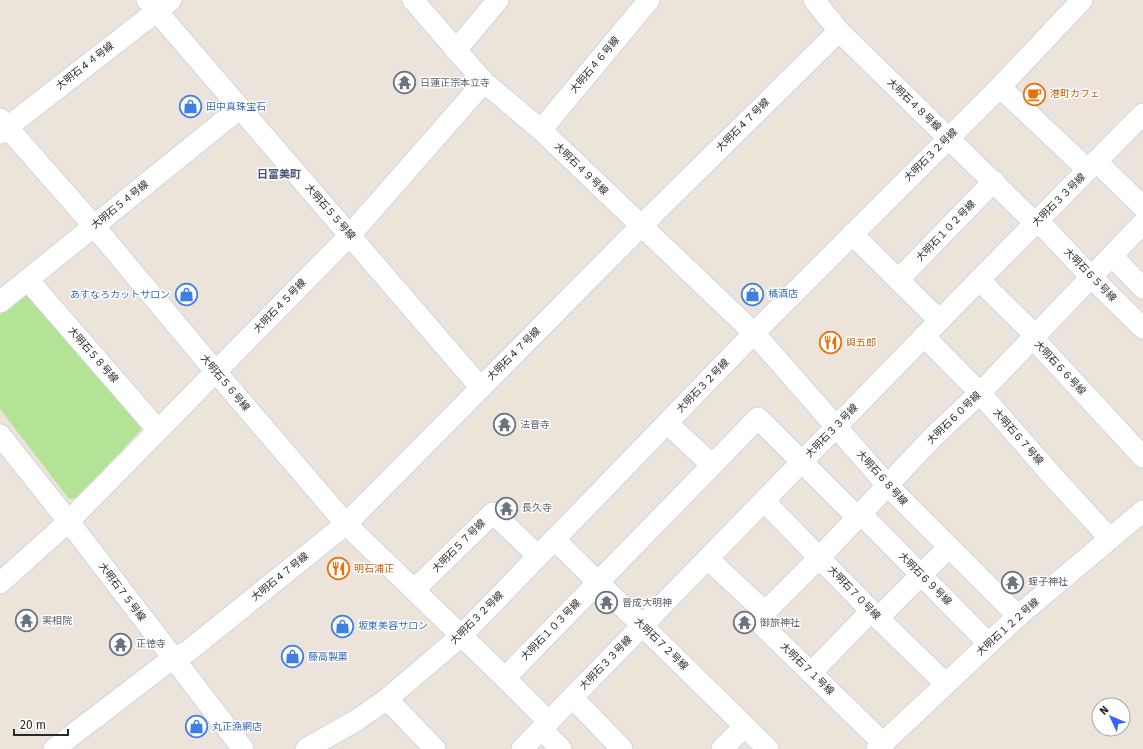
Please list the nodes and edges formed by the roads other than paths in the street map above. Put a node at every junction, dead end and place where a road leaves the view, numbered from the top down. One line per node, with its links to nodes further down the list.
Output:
1 (413, 0): 8 (street, 大明石４９号線)
2 (498, 0): 8 (street)
3 (649, 0): 14 (street, 大明石４６号線)
4 (814, 0): 7 (street, 大明石４８号線)
5 (1082, 0): 10 (street, 大明石３２号線)
6 (158, 4): 11 (street, 大明石５５号線); 13 (street, 大明石４４号線)
7 (839, 30): 15 (street, 大明石４８号線); 22 (street, 大明石４７号線)
8 (456, 50): 9 (street, 大明石４９号線)
9 (484, 82): 14 (street, 大明石４９号線); 24 (street, 大明石４５号線)
10 (1000, 87): 15 (street, 大明石３２号線); 16 (street)
11 (240, 108): 21 (street, 大明石５４号線); 24 (street, 大明石５５号線)
12 (1143, 114): 16 (street, 大明石３３号線)
13 (2, 126): 21 (street, 大明石５６号線)
14 (541, 130): 22 (street, 大明石４９号線)
15 (948, 138): 17 (street, 大明石４８号線); 23 (street, 大明石３２号線)
16 (1093, 166): 18 (street); 19 (street, 大明石３３号線)
17 (994, 182): 19 (street, 大明石４８号線); 28 (street, 大明石１０２号線)
18 (1143, 207)
19 (1035, 223): 26 (street, 大明石６５号線); 29 (street, 大明石３３号線)
20 (1143, 223): 25 (street, 大明石６０号線)
21 (94, 226): 27 (street, 大明石５４号線); 37 (street, 大明石５６号線)
22 (641, 226): 34 (street, 大明石４９号線); 38 (street, 大明石４７号線)
23 (852, 234): 28 (street); 34 (street, 大明石３２号線)
24 (350, 235): 37 (street, 大明石４５号線); 38 (street, 大明石５５号線)
25 (1112, 256): 26 (street, 大明石６０号線); 30 (street)
26 (1091, 277): 33 (street, 大明石６５号線); 36 (street, 大明石６０号線)
27 (28, 280): 31 (street, 大明石５４号線); 42 (street, 大明石５８号線)
28 (898, 280): 32 (street)
29 (979, 280): 32 (street, 大明石３３号線); 36 (street, 大明石６６号線)
30 (1143, 288)
31 (0, 302)
32 (940, 320): 35 (street, 大明石３３号線)
33 (1143, 328)
34 (754, 333): 40 (street, 大明石３２号線); 41 (street, 大明石６８号線)
35 (924, 336): 39 (street, 大明石６７号線); 41 (street, 大明石３３号線)
36 (1033, 338): 39 (street, 大明石６０号線); 44 (street, 大明石６６号線)
37 (216, 372): 42 (street, 大明石４５号線); 52 (street, 大明石５６号線)
38 (481, 388): 52 (street, 大明石４７号線)
39 (980, 393): 47 (street, 大明石６０号線); 54 (street, 大明石６７号線)
40 (667, 423): 46 (street); 53 (street, 大明石３２号線)
41 (836, 427): 45 (street, 大明石３３号線); 47 (street, 大明石６８号線)
42 (158, 430): 51 (street, 大明石４５号線)
43 (0, 435): 51 (street, 大明石７５号線)
44 (1143, 457)
45 (803, 462): 46 (street, 大明石６９号線); 48 (street, 大明石３３号線); 50 (street, 大明石６９号線)
46 (712, 465): 60 (street, 大明石１０３号線)
47 (888, 486): 50 (street, 大明石６０号線); 55 (street, 大明石６８号線)
48 (764, 501): 57 (street, 大明石７０号線); 58 (street, 大明石３３号線)
49 (1143, 511): 54 (street, 大明石１２２号線)
50 (859, 516): 57 (street, 大明石６０号線); 59 (street, 大明石６９号線)
51 (68, 522): 61 (street, 大明石４５号線); 69 (street, 大明石７５号線)
52 (346, 524): 62 (street, 大明石５６号線); 69 (street, 大明石４７号線)
53 (554, 539): 56 (street, 大明石３２号線); 60 (street, 大明石７２号線)
54 (1110, 540): 65 (street, 大明石１２２号線)
55 (948, 548): 59 (street); 65 (street, 大明石６８号線)
56 (538, 556): 62 (street, 大明石５７号線); 67 (street, 大明石３２号線)
57 (819, 558): 63 (street, 大明石６０号線); 64 (street, 大明石７０号線)
58 (708, 559): 63 (street); 66 (street, 大明石３３号線)
59 (921, 575): 64 (street); 68 (street, 大明石６９号線)
60 (597, 582): 66 (street, 大明石７２号線); 71 (street, 大明石１０３号線)
61 (0, 583)
62 (414, 590): 67 (street, 大明石５６号線)
63 (765, 612): 70 (street, 大明石７１号線)
64 (875, 615): 70 (street); 72 (street, 大明石７０号線)
65 (1018, 616): 68 (street, 大明石１２２号線)
66 (642, 626): 73 (street, 大明石３３号線); 76 (street, 大明石７２号線)
67 (461, 636): 71 (street, 大明石５６号線); 74 (street, 大明石３２号線)
68 (989, 644): 72 (street, 大明石１２２号線)
69 (173, 658): 78 (street, 大明石４７号線); 79 (street, 大明石７５号線)
70 (811, 673): 77 (street, 大明石７１号線)
71 (505, 678): 75 (street, 大明石５６号線)
72 (946, 684): 77 (street, 大明石１２２号線)
73 (573, 698): 75 (street, 大明石３３号線); 84 (street)
74 (387, 699): 80 (street, 大明石３２号線); 81 (street)
75 (546, 726): 82 (street, 大明石３３号線); 83 (street, 大明石５６号線)
76 (745, 726): 85 (street); 86 (street, 大明石７２号線)
77 (880, 746)
78 (54, 749)
79 (244, 749)
80 (306, 749)
81 (435, 749)
82 (522, 749)
83 (560, 749)
84 (622, 749)
85 (722, 749)
86 (768, 749)

